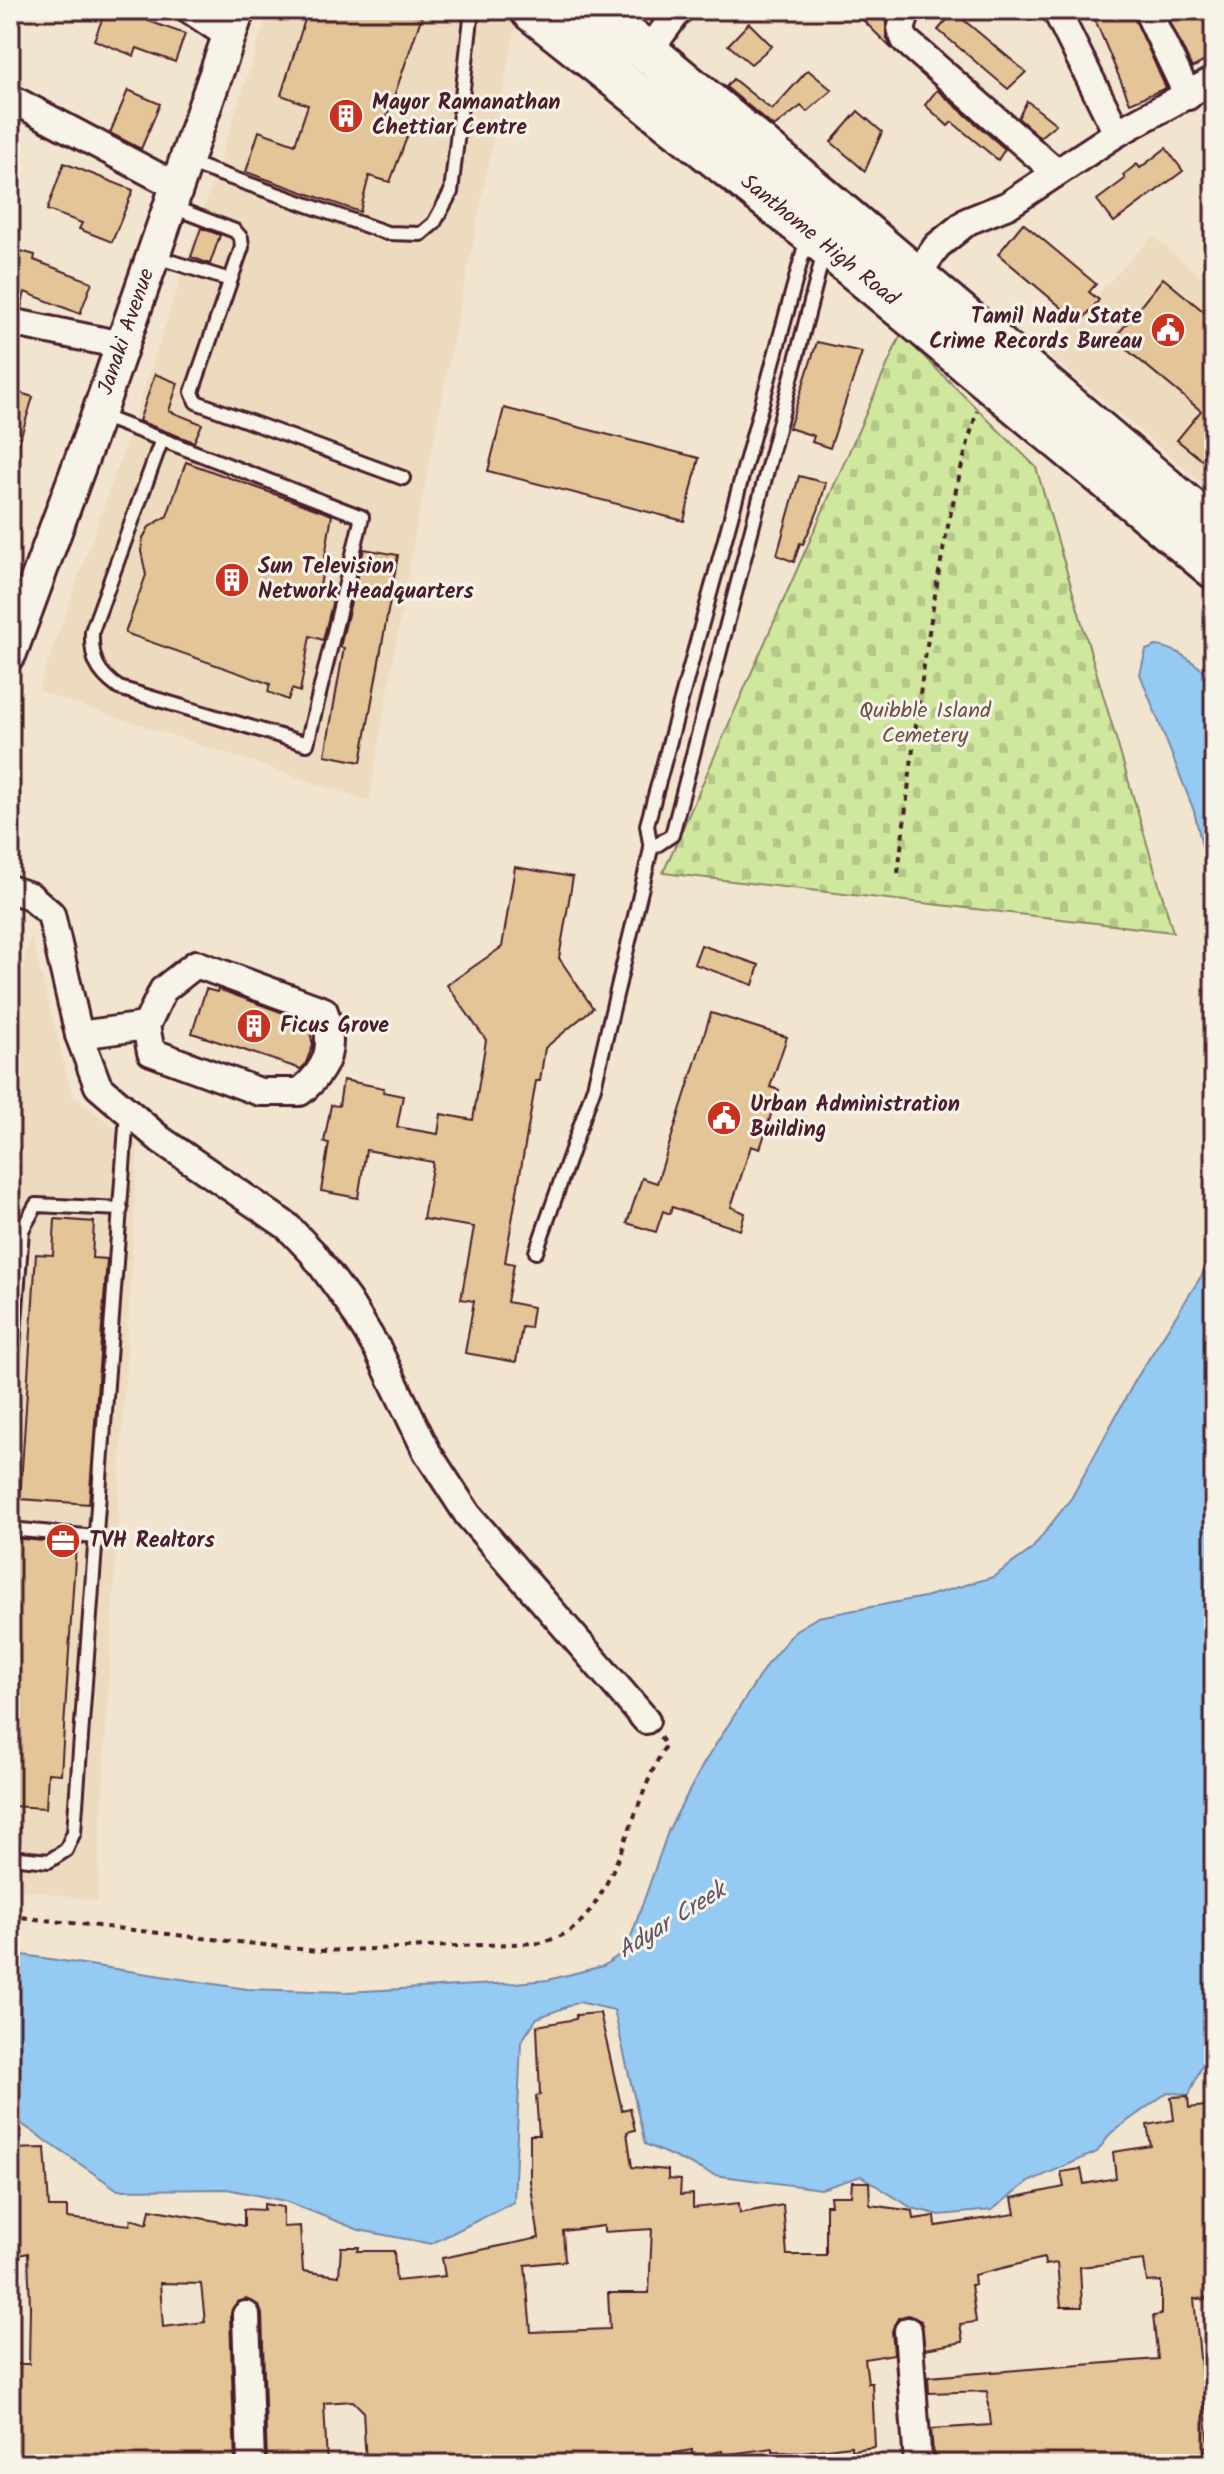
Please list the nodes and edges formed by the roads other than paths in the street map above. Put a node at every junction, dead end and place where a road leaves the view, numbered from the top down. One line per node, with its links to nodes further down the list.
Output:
1 (190, 10): 9 (street)
2 (472, 10): 16 (lane)
3 (531, 10): 17 (main road, Santhome High Road)
4 (590, 10): 10 (main road, Santhome High Road)
5 (679, 10): 10 (street)
6 (907, 10): 15 (street)
7 (1056, 10): 14 (street)
8 (1147, 10): 12 (street)
9 (234, 23): 16 (street, Janaki Avenue)
10 (648, 52): 20 (main road, Santhome High Road)
11 (1214, 80): 12 (street)
12 (1188, 96): 14 (street)
13 (10, 98): 16 (street)
14 (1117, 133): 15 (street)
15 (1056, 172): 20 (street)
16 (176, 184): 18 (street, Janaki Avenue); 19 (lane)
17 (817, 238): 20 (main road, Santhome High Road); 28 (lane); 28 (lane)
18 (153, 256): 19 (lane); 22 (street, Janaki Avenue)
19 (230, 280): 25 (lane)
20 (906, 289): 26 (main road, Santhome High Road); 26 (main road, Santhome High Road)
21 (10, 322): 22 (street)
22 (122, 345): 23 (street, Janaki Avenue)
23 (98, 415): 24 (lane); 27 (street, Janaki Avenue)
24 (162, 439): 24 (lane)
25 (403, 478)
26 (1209, 551)
27 (10, 653)
28 (651, 849): 34 (lane)
29 (10, 889): 31 (street)
30 (146, 1026): 30 (street); 31 (street)
31 (79, 1035): 32 (street)
32 (127, 1113): 33 (lane); 38 (street)
33 (121, 1209): 35 (lane); 37 (lane)
34 (536, 1252)
35 (10, 1387)
36 (10, 1529): 37 (lane)
37 (96, 1537): 39 (lane)
38 (646, 1720)
39 (10, 1857)
40 (246, 2315): 42 (street)
41 (908, 2331): 44 (street)
42 (251, 2464)
43 (910, 2464): 44 (street)
44 (918, 2464)

